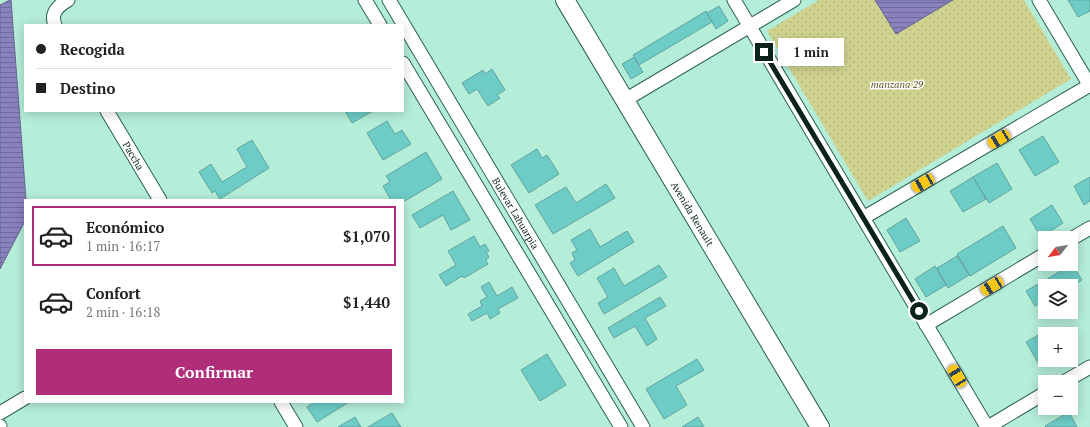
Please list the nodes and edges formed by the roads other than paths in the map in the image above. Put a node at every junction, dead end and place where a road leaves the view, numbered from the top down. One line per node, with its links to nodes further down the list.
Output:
1 (68, 0): 8 (street)
2 (365, 0): 9 (street)
3 (389, 0): 10 (street, Bulevar Lahuarpia)
4 (565, 0): 15 (street, Avenida Renault)
5 (734, 0): 12 (street)
6 (794, 0): 12 (street)
7 (1039, 0): 14 (street)
8 (55, 24)
9 (379, 24)
10 (403, 24)
11 (404, 25): 31 (street, Bulevar Lahuarpia)
12 (749, 26): 15 (street); 18 (street)
13 (404, 65): 30 (street)
14 (1090, 86): 18 (street)
15 (625, 100): 32 (street, Avenida Renault)
16 (108, 112): 17 (street, Paccha)
17 (159, 199)
18 (863, 218): 22 (street)
19 (1090, 228): 20 (street)
20 (1078, 235)
21 (1038, 258): 22 (street)
22 (926, 325): 33 (street)
23 (1090, 367): 24 (street)
24 (1076, 375)
25 (1038, 397): 33 (street)
26 (24, 399): 28 (street)
27 (282, 403): 29 (street)
28 (0, 413)
29 (296, 427)
30 (621, 427)
31 (644, 427)
32 (820, 427)
33 (988, 427)

